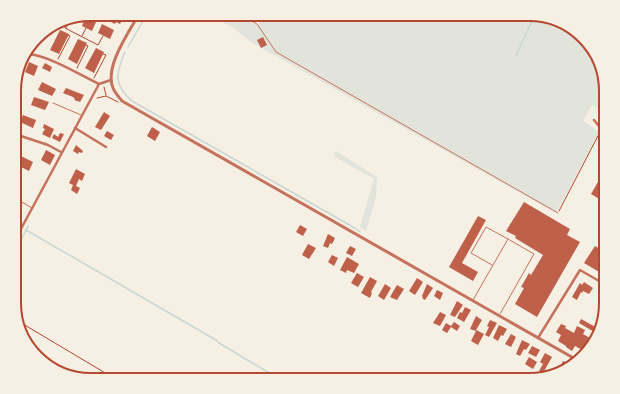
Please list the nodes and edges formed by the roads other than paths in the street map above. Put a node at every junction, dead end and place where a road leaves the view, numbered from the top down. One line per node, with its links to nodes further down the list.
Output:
1 (135, 21): 4 (street)
2 (251, 21): 16 (lane)
3 (31, 54): 5 (street)
4 (111, 80): 5 (street); 21 (street)
5 (99, 84): 7 (street)
6 (53, 103): 7 (lane)
7 (82, 116): 10 (street)
8 (594, 120): 9 (street)
9 (599, 126)
10 (75, 128): 12 (street); 13 (street)
11 (21, 136): 13 (street)
12 (106, 147)
13 (61, 152): 15 (street)
14 (21, 202): 15 (lane)
15 (32, 208): 17 (street)
16 (558, 213)
17 (21, 229)
18 (508, 239): 19 (lane); 19 (lane); 22 (lane)
19 (493, 265): 21 (lane)
20 (599, 281): 23 (street)
21 (472, 300): 22 (street)
22 (499, 316): 23 (street)
23 (538, 338): 24 (street)
24 (572, 357)

